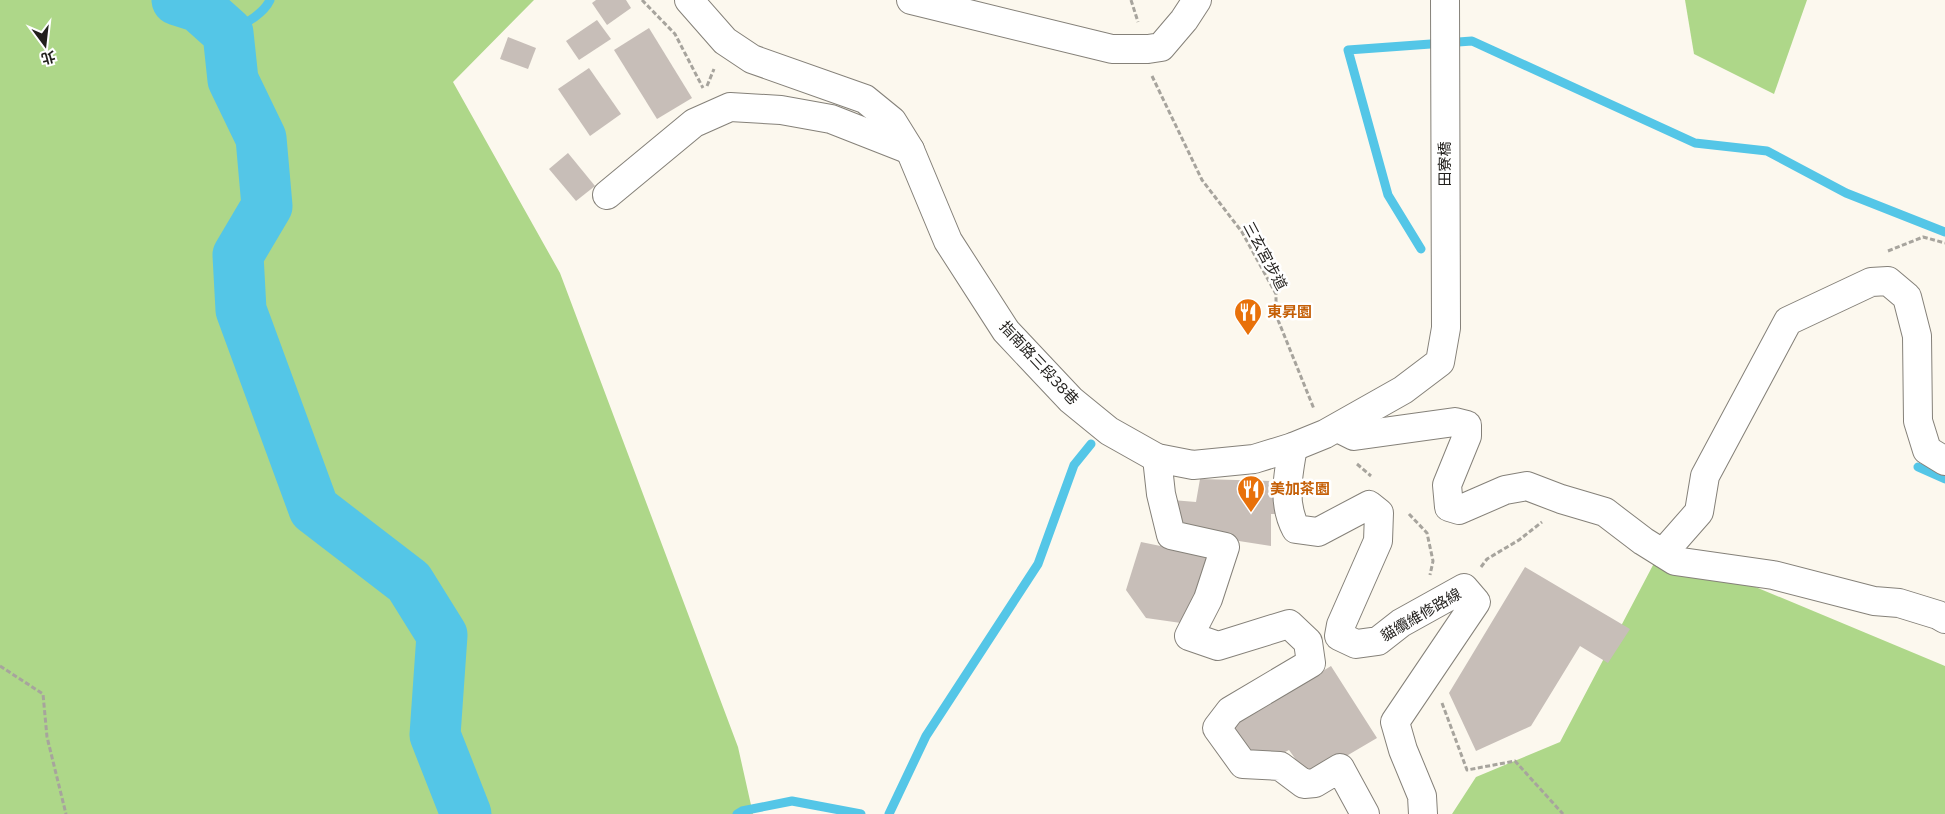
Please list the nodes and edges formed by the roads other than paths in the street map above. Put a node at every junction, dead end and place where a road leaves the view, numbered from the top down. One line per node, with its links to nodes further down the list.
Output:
1 (689, 0): 5 (street, 指南路三段38巷)
2 (911, 0): 3 (street)
3 (1197, 0)
4 (1445, 0): 7 (street, 田寮橋)
5 (910, 150): 6 (street); 10 (street, 指南路三段38巷)
6 (607, 194)
7 (1446, 328): 8 (street, 指南路三段38巷)
8 (1332, 431): 9 (street, 指南路三段38巷); 12 (street)
9 (1293, 447): 10 (street, 指南路三段38巷); 15 (street, 貓纜維修路線)
10 (1157, 458): 14 (street)
11 (1945, 461): 12 (street)
12 (1663, 553): 13 (street)
13 (1945, 619)
14 (1365, 814)
15 (1423, 814)

